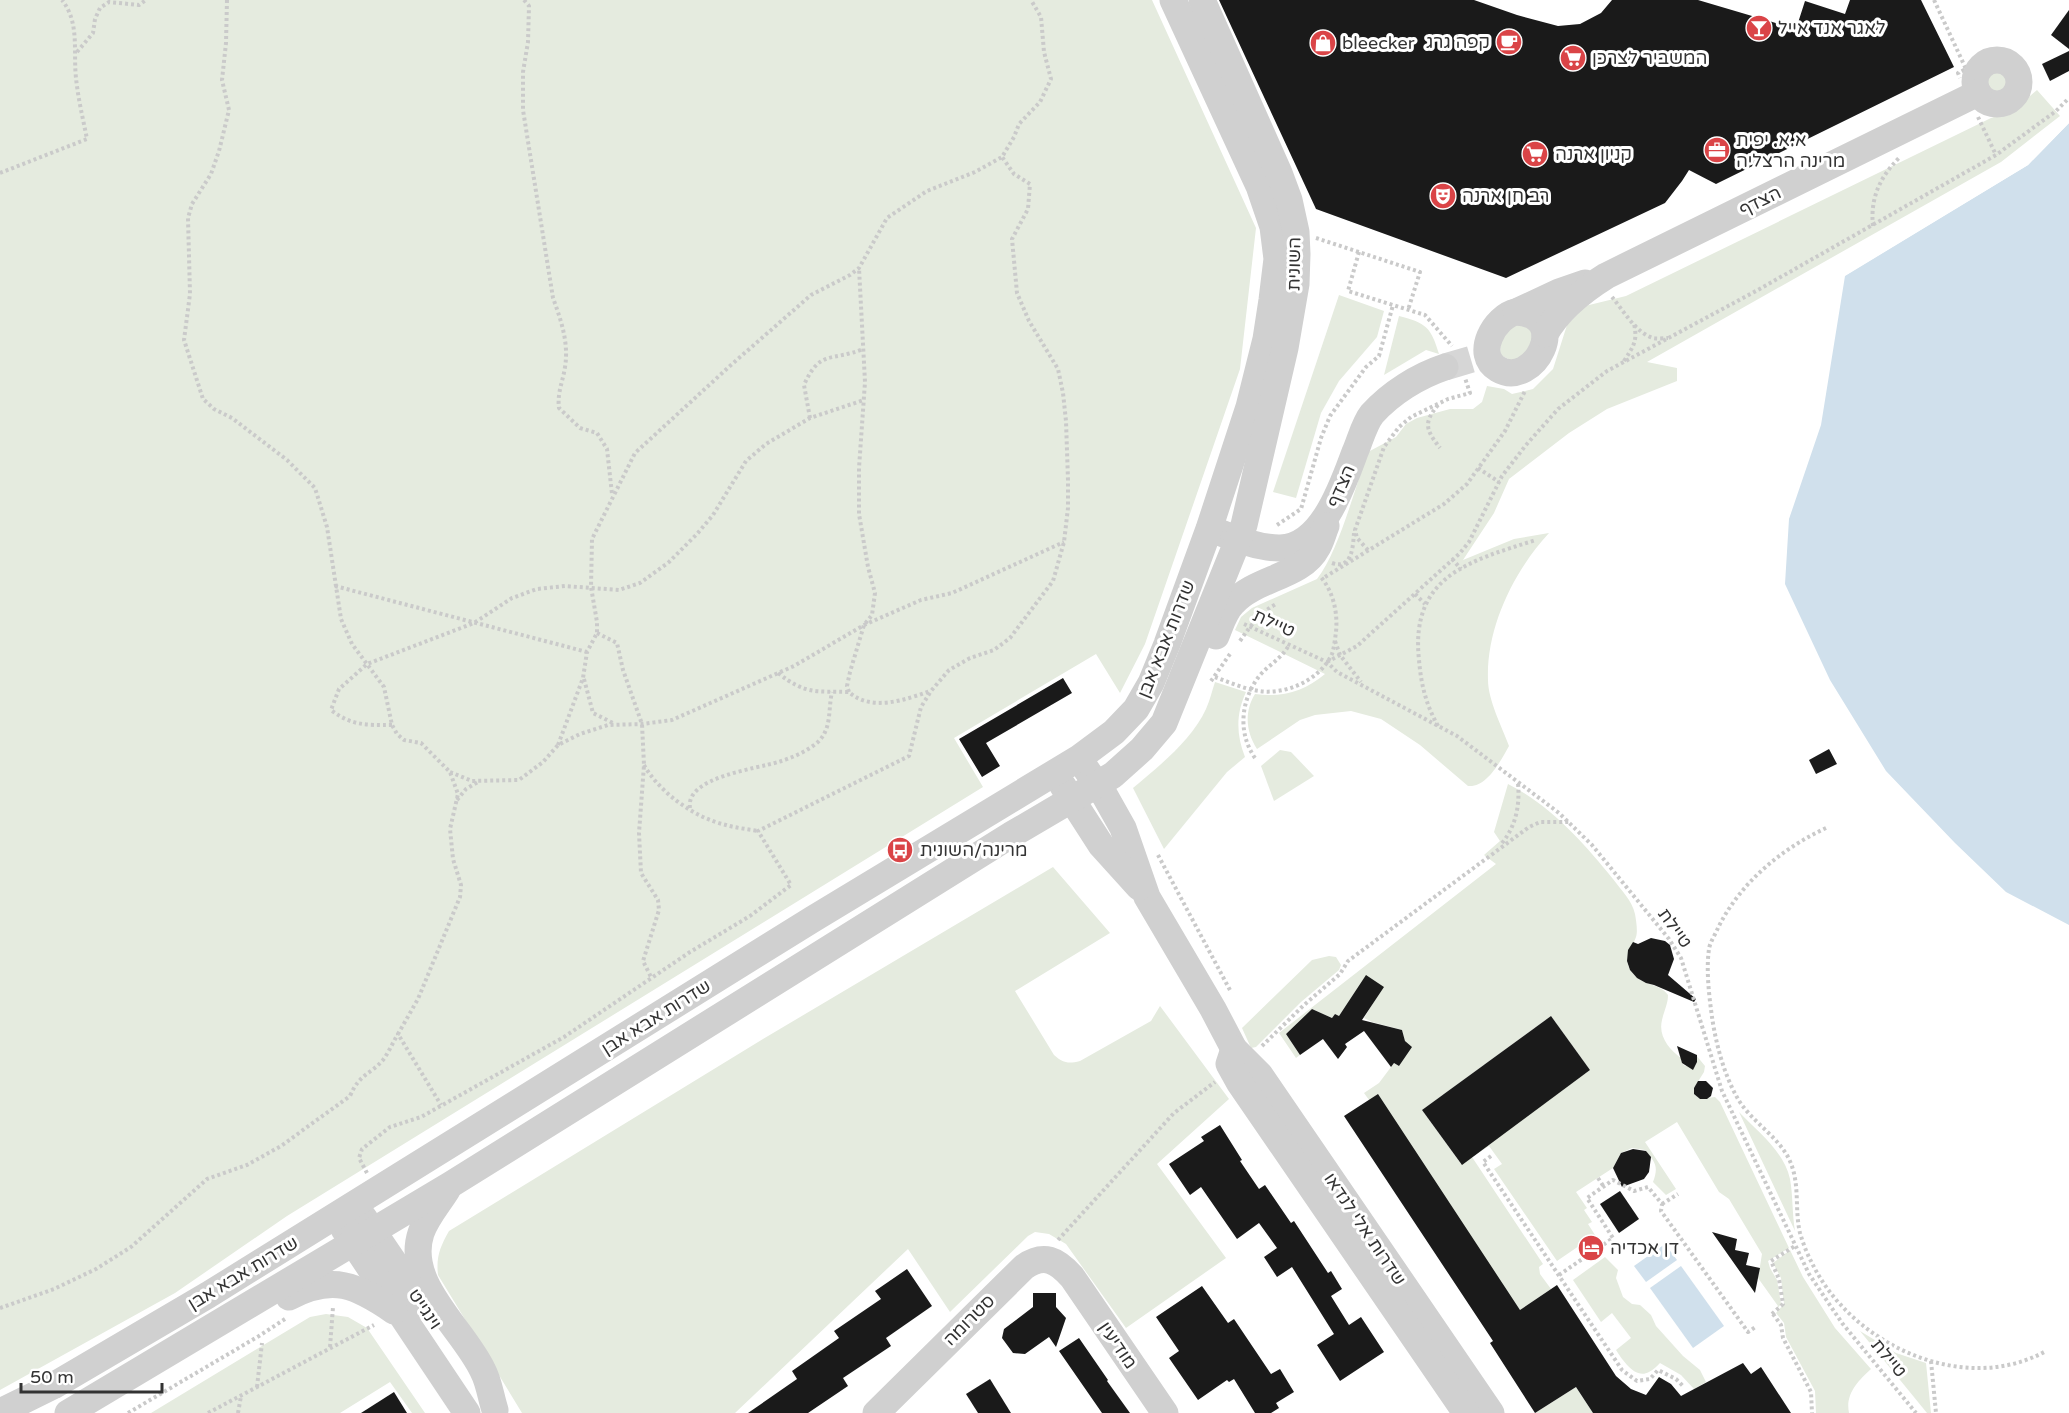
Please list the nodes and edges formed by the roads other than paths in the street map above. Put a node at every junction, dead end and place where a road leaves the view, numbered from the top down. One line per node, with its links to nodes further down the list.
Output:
1 (1173, 0): 9 (street, השונית)
2 (1202, 0): 10 (street, השונית)
3 (1972, 96): 4 (street, הצדף)
4 (1609, 286): 5 (street, הצדף); 6 (street, הצדף)
5 (1516, 312): 6 (street); 7 (street, הצדף)
6 (1545, 334): 7 (street, הצדף)
7 (1465, 357): 8 (street, הצדף)
8 (1333, 507): 10 (street, הצדף); 11 (street)
9 (1209, 529): 10 (street, הצדף); 12 (street, שדרות אבא אבן)
10 (1250, 542): 11 (street, שדרות אבא אבן)
11 (1164, 723): 14 (street, שדרות אבא אבן)
12 (1079, 758): 13 (street, שדרות אבא אבן); 14 (street, שדרות אלי לנדאו)
13 (1054, 773): 15 (street, שדרות אלי לנדאו); 21 (street, שדרות אבא אבן)
14 (1106, 778): 15 (street, שדרות אבא אבן); 18 (street, שדרות אלי לנדאו)
15 (1072, 800): 16 (street, שדרות אבא אבן); 17 (street, שדרות אלי לנדאו)
16 (1037, 819): 17 (street); 20 (street, שדרות אבא אבן)
17 (1093, 832): 18 (street, שדרות אלי לנדאו)
18 (1148, 897): 19 (street, שדרות אלי לנדאו)
19 (1234, 1049): 32 (street, שדרות אלי לנדאו); 33 (street, שדרות אלי לנדאו)
20 (450, 1185): 22 (street, שדרות אבא אבן); 27 (street)
21 (345, 1210): 22 (street, וינגייט); 26 (street, שדרות אבא אבן)
22 (363, 1238): 24 (street, וינגייט); 25 (street, שדרות אבא אבן); 27 (street, וינגייט)
23 (1061, 1268): 30 (street, סטרומה); 31 (street, מודיעין)
24 (402, 1316): 25 (street); 29 (street, וינגייט)
25 (227, 1319): 28 (street, שדרות אבא אבן)
26 (0, 1412)
27 (495, 1412)
28 (68, 1413)
29 (467, 1413)
30 (876, 1413)
31 (1165, 1413)
32 (1466, 1413)
33 (1491, 1413)

